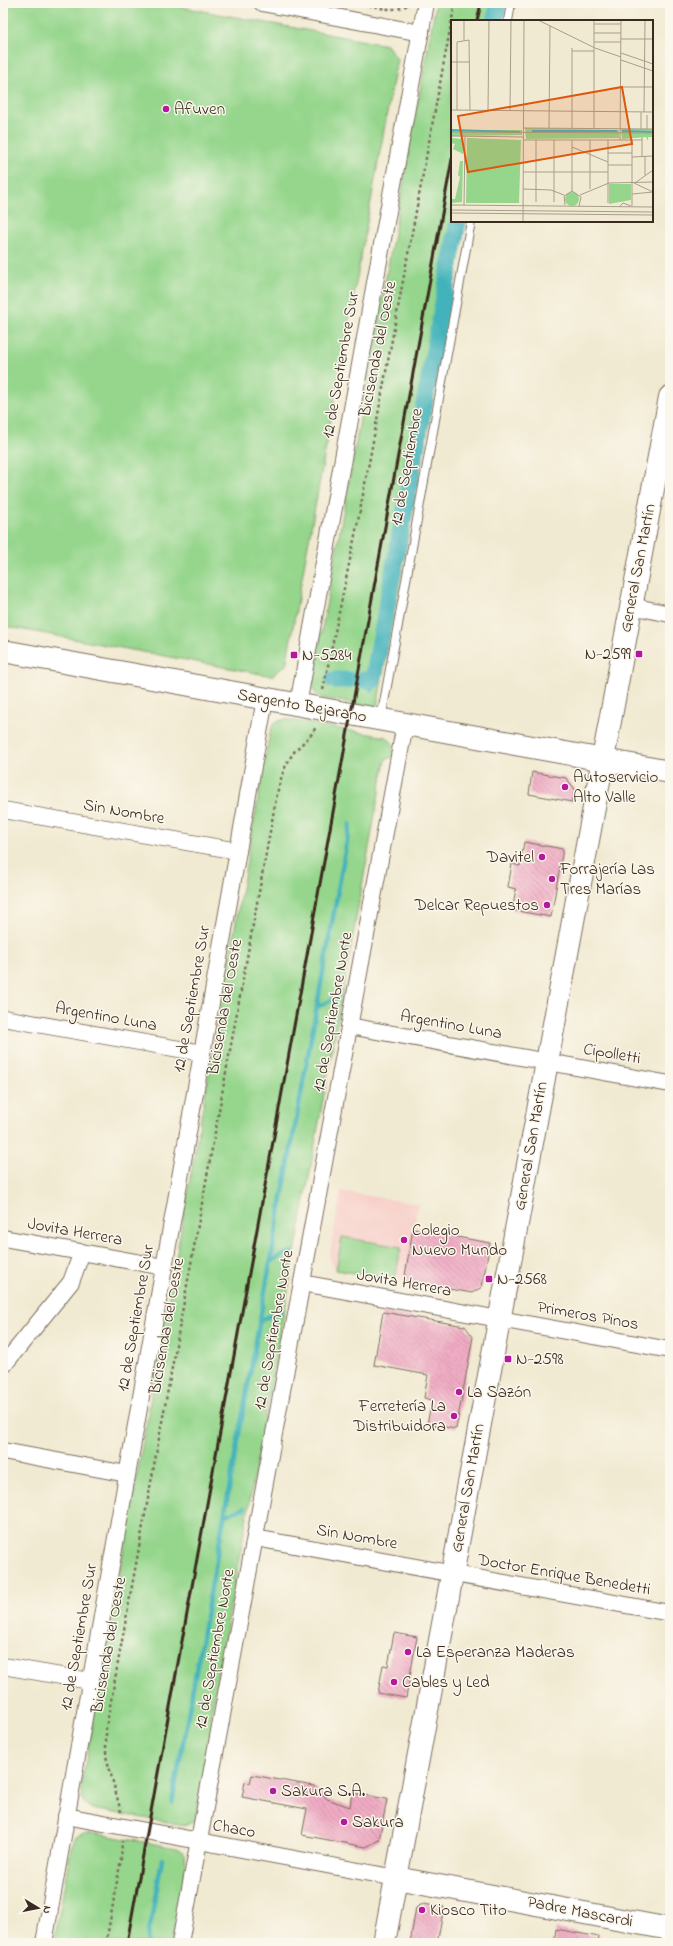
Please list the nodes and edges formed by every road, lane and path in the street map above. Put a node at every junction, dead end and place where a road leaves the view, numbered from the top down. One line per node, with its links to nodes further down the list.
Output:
1 (262, 3): 10 (street)
2 (357, 3): 3 (path)
3 (411, 3)
4 (426, 3): 10 (street)
5 (455, 3): 7 (path, Bicisenda del Oeste)
6 (511, 3): 8 (lane)
7 (452, 20)
8 (508, 20)
9 (451, 24): 16 (path, Bicisenda del Oeste)
10 (421, 33): 18 (street, 12 de Septiembre Sur)
11 (471, 222): 19 (lane, 12 de Septiembre)
12 (670, 397): 13 (main road, General San Martín)
13 (631, 606): 14 (street); 22 (main road, General San Martín)
14 (670, 614)
15 (3, 651): 17 (main road, Sargento Bejarano)
16 (321, 698)
17 (265, 699): 18 (main road, Sargento Bejarano); 25 (street, 12 de Septiembre Sur)
18 (298, 705): 19 (main road, Sargento Bejarano)
19 (381, 720): 20 (main road, Sargento Bejarano)
20 (405, 724): 22 (main road, Sargento Bejarano); 27 (street, 12 de Septiembre Norte)
21 (316, 725): 46 (path, Bicisenda del Oeste)
22 (602, 760): 23 (main road, Sargento Bejarano); 29 (main road, General San Martín)
23 (670, 772)
24 (3, 810): 25 (street, Sin Nombre)
25 (238, 851): 28 (street, 12 de Septiembre Sur)
26 (3, 1018): 28 (street, Argentino Luna)
27 (349, 1026): 29 (street, Argentino Luna); 34 (street, 12 de Septiembre Norte)
28 (202, 1053): 33 (street, 12 de Septiembre Sur)
29 (546, 1062): 30 (street, Cipolletti); 35 (main road, General San Martín)
30 (670, 1084)
31 (3, 1238): 32 (street, Jovita Herrera)
32 (82, 1252): 33 (street, Jovita Herrera); 37 (street)
33 (164, 1267): 39 (street, 12 de Septiembre Sur)
34 (302, 1283): 35 (street, Jovita Herrera); 40 (street, 12 de Septiembre Norte)
35 (499, 1319): 36 (street, Primeros Pinos); 41 (main road, General San Martín)
36 (670, 1350)
37 (3, 1366)
38 (3, 1451): 39 (street)
39 (127, 1474): 44 (street, 12 de Septiembre Sur)
40 (255, 1538): 41 (street, Sin Nombre); 47 (street, 12 de Septiembre Norte)
41 (452, 1574): 42 (street, Doctor Enrique Benedetti); 48 (main road, General San Martín)
42 (670, 1614)
43 (3, 1666): 44 (street)
44 (90, 1681): 45 (street, 12 de Septiembre Sur)
45 (66, 1816): 46 (street, Chaco); 50 (street, 12 de Septiembre Sur)
46 (122, 1827): 47 (street, Chaco); 51 (path, Bicisenda del Oeste)
47 (199, 1842): 48 (street, Chaco); 52 (street, 12 de Septiembre Norte)
48 (396, 1878): 49 (main road, Padre Mascardi); 53 (main road, General San Martín)
49 (670, 1929)
50 (44, 1943)
51 (106, 1943)
52 (180, 1943)
53 (384, 1943)

